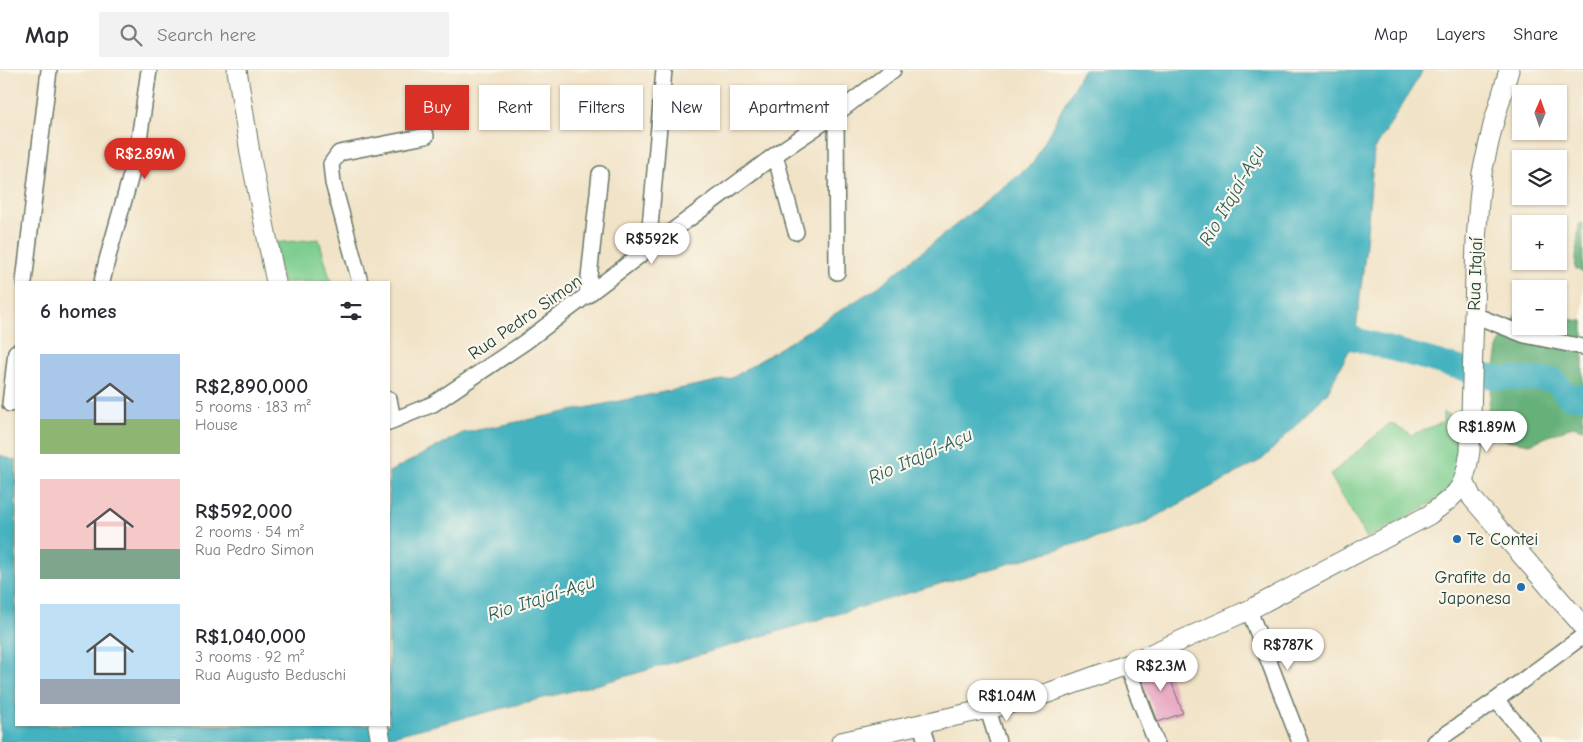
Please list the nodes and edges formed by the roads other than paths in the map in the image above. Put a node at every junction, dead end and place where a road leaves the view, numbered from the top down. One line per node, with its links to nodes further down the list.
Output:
1 (49, 70): 16 (street)
2 (149, 70): 17 (street)
3 (237, 70): 18 (main road)
4 (664, 70): 14 (street)
5 (893, 70): 7 (street, Rua Pedro Simon)
6 (1509, 70): 21 (main road, Rua Itajaí)
7 (847, 106)
8 (812, 130): 11 (street, Rua Pedro Simon)
9 (836, 130): 15 (street)
10 (426, 136): 19 (street)
11 (775, 155): 13 (street); 14 (street, Rua Pedro Simon)
12 (600, 174): 20 (street)
13 (796, 232)
14 (648, 249): 20 (street, Rua Pedro Simon)
15 (837, 272)
16 (24, 281)
17 (102, 281)
18 (276, 281)
19 (360, 281)
20 (587, 296): 25 (street, Rua Pedro Simon)
21 (1474, 321): 22 (street); 26 (main road, Rua Itajaí)
22 (1583, 347)
23 (15, 359): 24 (street)
24 (9, 403)
25 (391, 421)
26 (1459, 488): 27 (main road); 28 (main road)
27 (1249, 610): 30 (main road); 39 (street)
28 (1583, 626)
29 (1583, 636): 31 (street)
30 (1126, 665): 32 (main road); 38 (street)
31 (1496, 700): 40 (street); 41 (street)
32 (988, 710): 34 (main road); 37 (street)
33 (378, 726): 35 (main road)
34 (924, 733): 36 (main road)
35 (382, 742)
36 (841, 742)
37 (998, 742)
38 (1156, 742)
39 (1300, 742)
40 (1435, 742)
41 (1532, 742)

